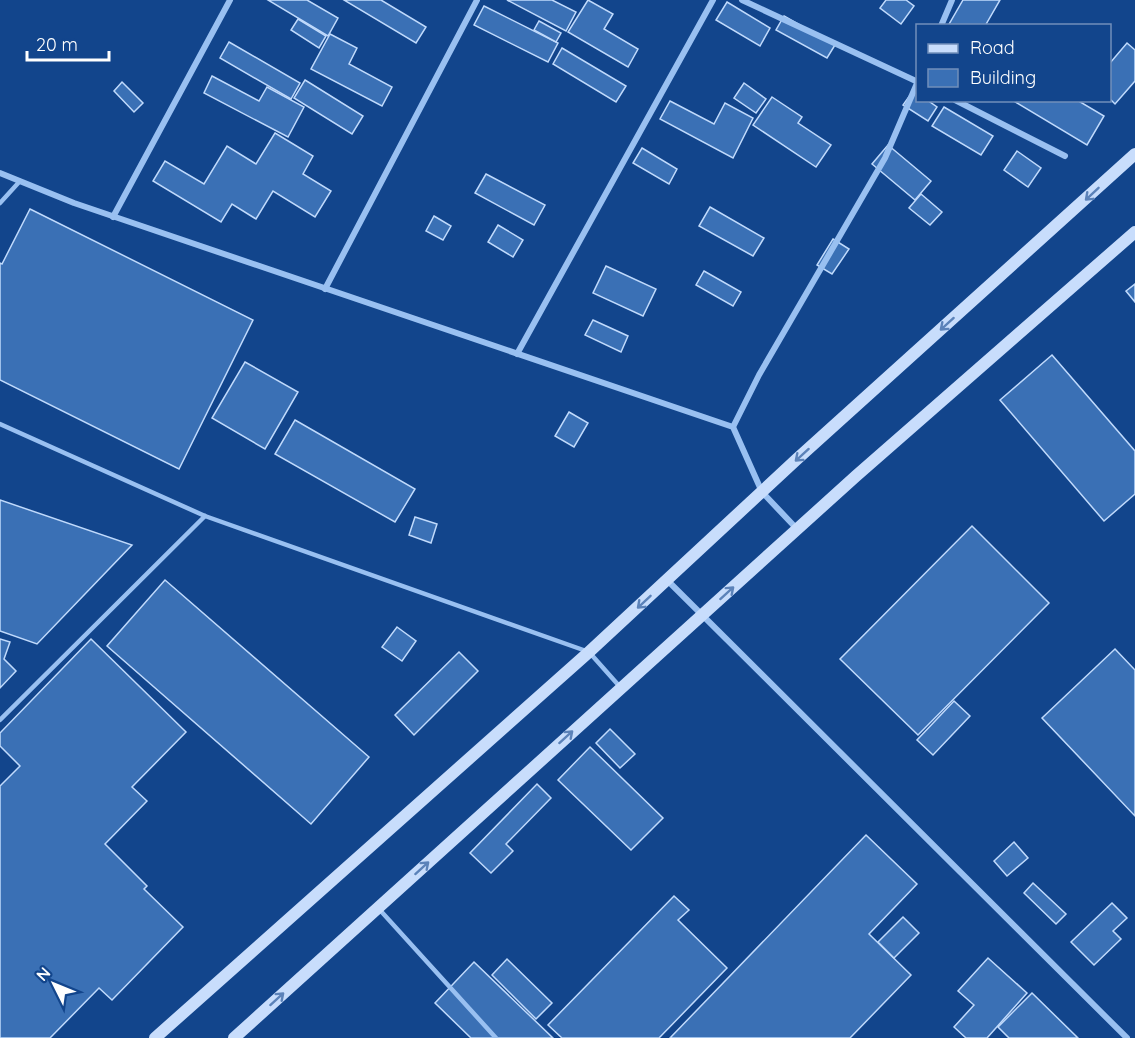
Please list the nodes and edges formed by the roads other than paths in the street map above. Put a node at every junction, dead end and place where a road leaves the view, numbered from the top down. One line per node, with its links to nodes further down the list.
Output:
1 (230, 0): 15 (street)
2 (477, 0): 17 (street)
3 (712, 0): 18 (street)
4 (742, 0): 7 (street)
5 (952, 0): 6 (street)
6 (942, 24)
7 (916, 81)
8 (916, 83): 20 (street)
9 (959, 102): 11 (street)
10 (1135, 154): 21 (main road, one-way to 21)
11 (1065, 156)
12 (0, 174): 13 (street)
13 (20, 181): 14 (lane); 15 (street)
14 (0, 203)
15 (113, 217): 17 (street)
16 (1135, 232): 23 (main road)
17 (325, 289): 18 (street)
18 (517, 354): 20 (street)
19 (0, 424): 22 (lane)
20 (733, 427): 21 (street)
21 (762, 492): 23 (street); 24 (main road)
22 (205, 516): 26 (lane); 28 (lane)
23 (797, 529): 25 (main road, one-way to 23)
24 (667, 580): 25 (street); 26 (main road, one-way to 26)
25 (702, 616): 27 (main road); 33 (street)
26 (589, 652): 27 (lane); 30 (main road)
27 (621, 688): 29 (main road, one-way to 27)
28 (0, 720)
29 (377, 908): 31 (main road, one-way to 29); 32 (lane)
30 (155, 1038)
31 (234, 1038)
32 (496, 1038)
33 (1127, 1038)

